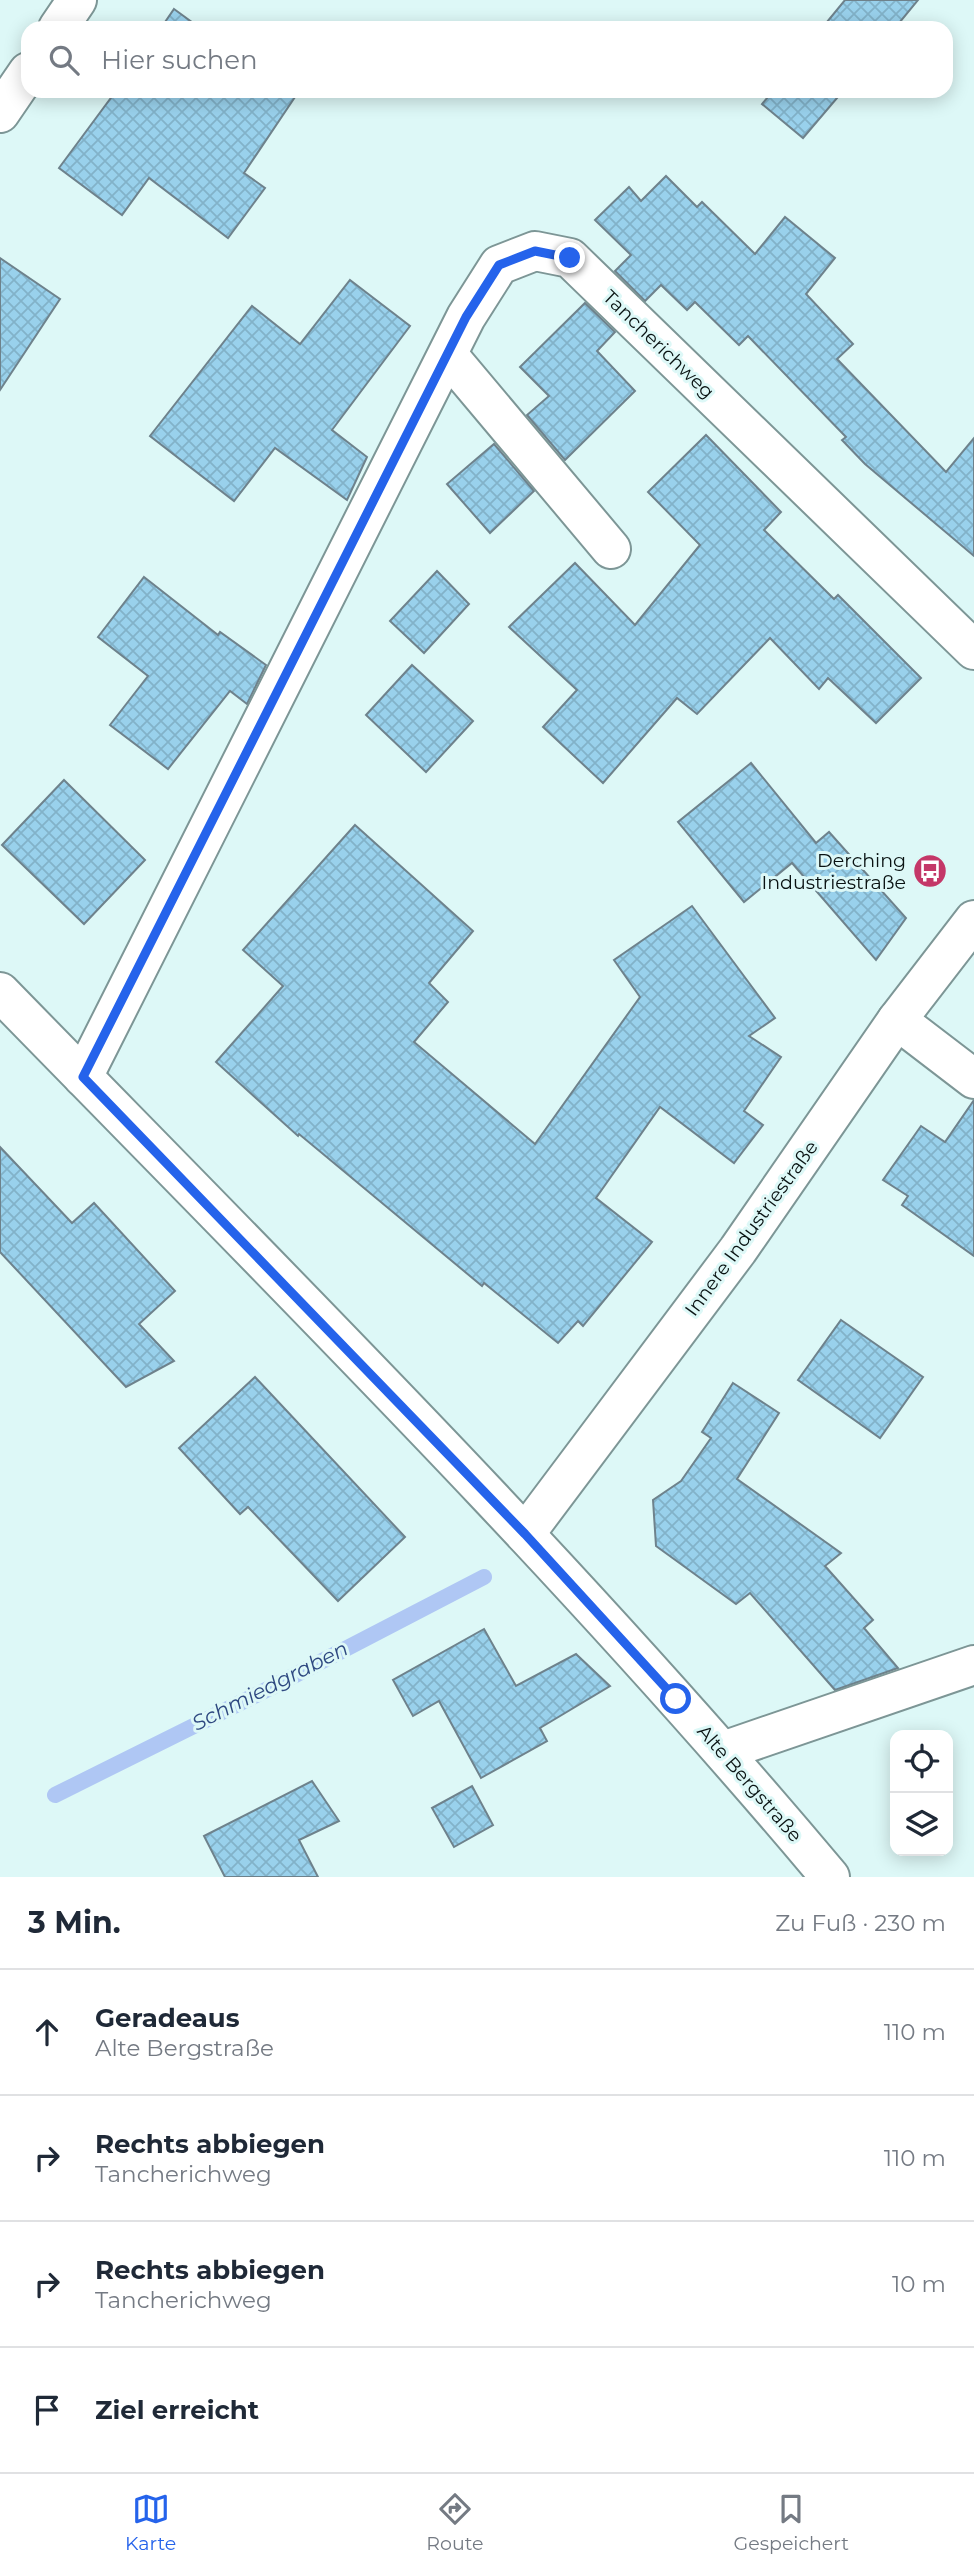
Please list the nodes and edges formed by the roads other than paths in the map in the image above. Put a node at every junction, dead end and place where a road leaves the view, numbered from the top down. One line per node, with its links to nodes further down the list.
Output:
1 (77, 0): 2 (street)
2 (63, 21)
3 (21, 82): 4 (street)
4 (0, 113)
5 (448, 355): 6 (street); 7 (street, Tancherichweg); 11 (street, Tancherichweg)
6 (611, 550)
7 (974, 650)
8 (974, 920): 10 (street, Innere Industriestraße)
9 (0, 992): 11 (street, Alte Bergstraße)
10 (897, 1020): 12 (street); 13 (street, Innere Industriestraße)
11 (83, 1077): 13 (street, Alte Bergstraße)
12 (974, 1079)
13 (525, 1534): 15 (street, Alte Bergstraße)
14 (974, 1665): 15 (street)
15 (723, 1751): 16 (street, Alte Bergstraße)
16 (830, 1877)

